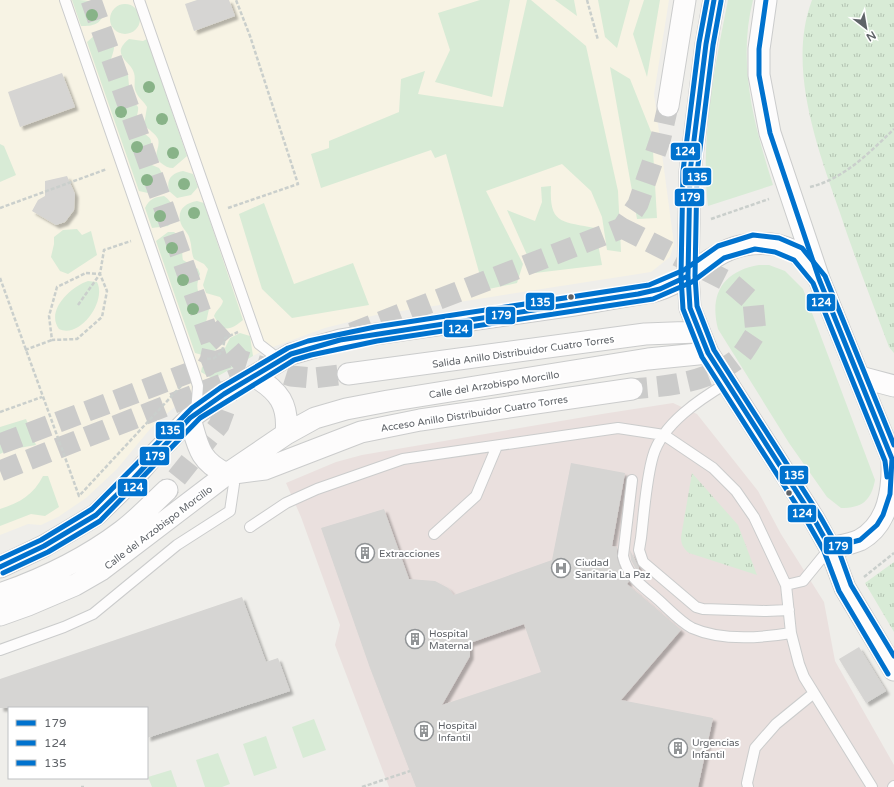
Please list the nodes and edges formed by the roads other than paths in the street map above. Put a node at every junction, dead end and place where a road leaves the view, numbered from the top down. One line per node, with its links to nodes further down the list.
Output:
1 (65, 0): 18 (lane)
2 (139, 0): 11 (lane)
3 (685, 0): 6 (street)
4 (714, 0): 7 (street)
5 (766, 0): 8 (street)
6 (668, 106)
7 (688, 276): 8 (street); 9 (street); 11 (street)
8 (819, 279): 14 (street)
9 (698, 332): 10 (street); 12 (street, Salida Anillo Distribuidor Cuatro Torres)
10 (708, 353): 15 (street); 19 (street, Calle del Arzobispo Morcillo)
11 (281, 360): 13 (street)
12 (348, 374)
13 (254, 376): 18 (street); 19 (street)
14 (860, 377): 16 (street); 22 (street)
15 (726, 383): 20 (lane); 28 (street)
16 (894, 386)
17 (632, 389): 23 (street, Acceso Anillo Distribuidor Cuatro Torres)
18 (193, 416): 23 (street); 29 (street)
19 (286, 434): 23 (street, Calle del Arzobispo Morcillo)
20 (664, 435): 21 (lane); 30 (lane); 32 (lane)
21 (497, 446): 26 (lane); 27 (lane)
22 (893, 466): 28 (street)
23 (227, 474): 33 (street, Calle del Arzobispo Morcillo); 35 (lane)
24 (632, 480): 34 (lane)
25 (167, 490): 31 (street)
26 (250, 527)
27 (434, 534)
28 (830, 548): 30 (lane); 36 (street)
29 (0, 567)
30 (786, 585): 32 (lane)
31 (0, 594)
32 (789, 610): 34 (lane)
33 (0, 615)
34 (792, 633): 37 (lane)
35 (0, 650)
36 (894, 670)
37 (814, 693): 38 (lane); 39 (lane)
38 (748, 787)
39 (872, 787)

